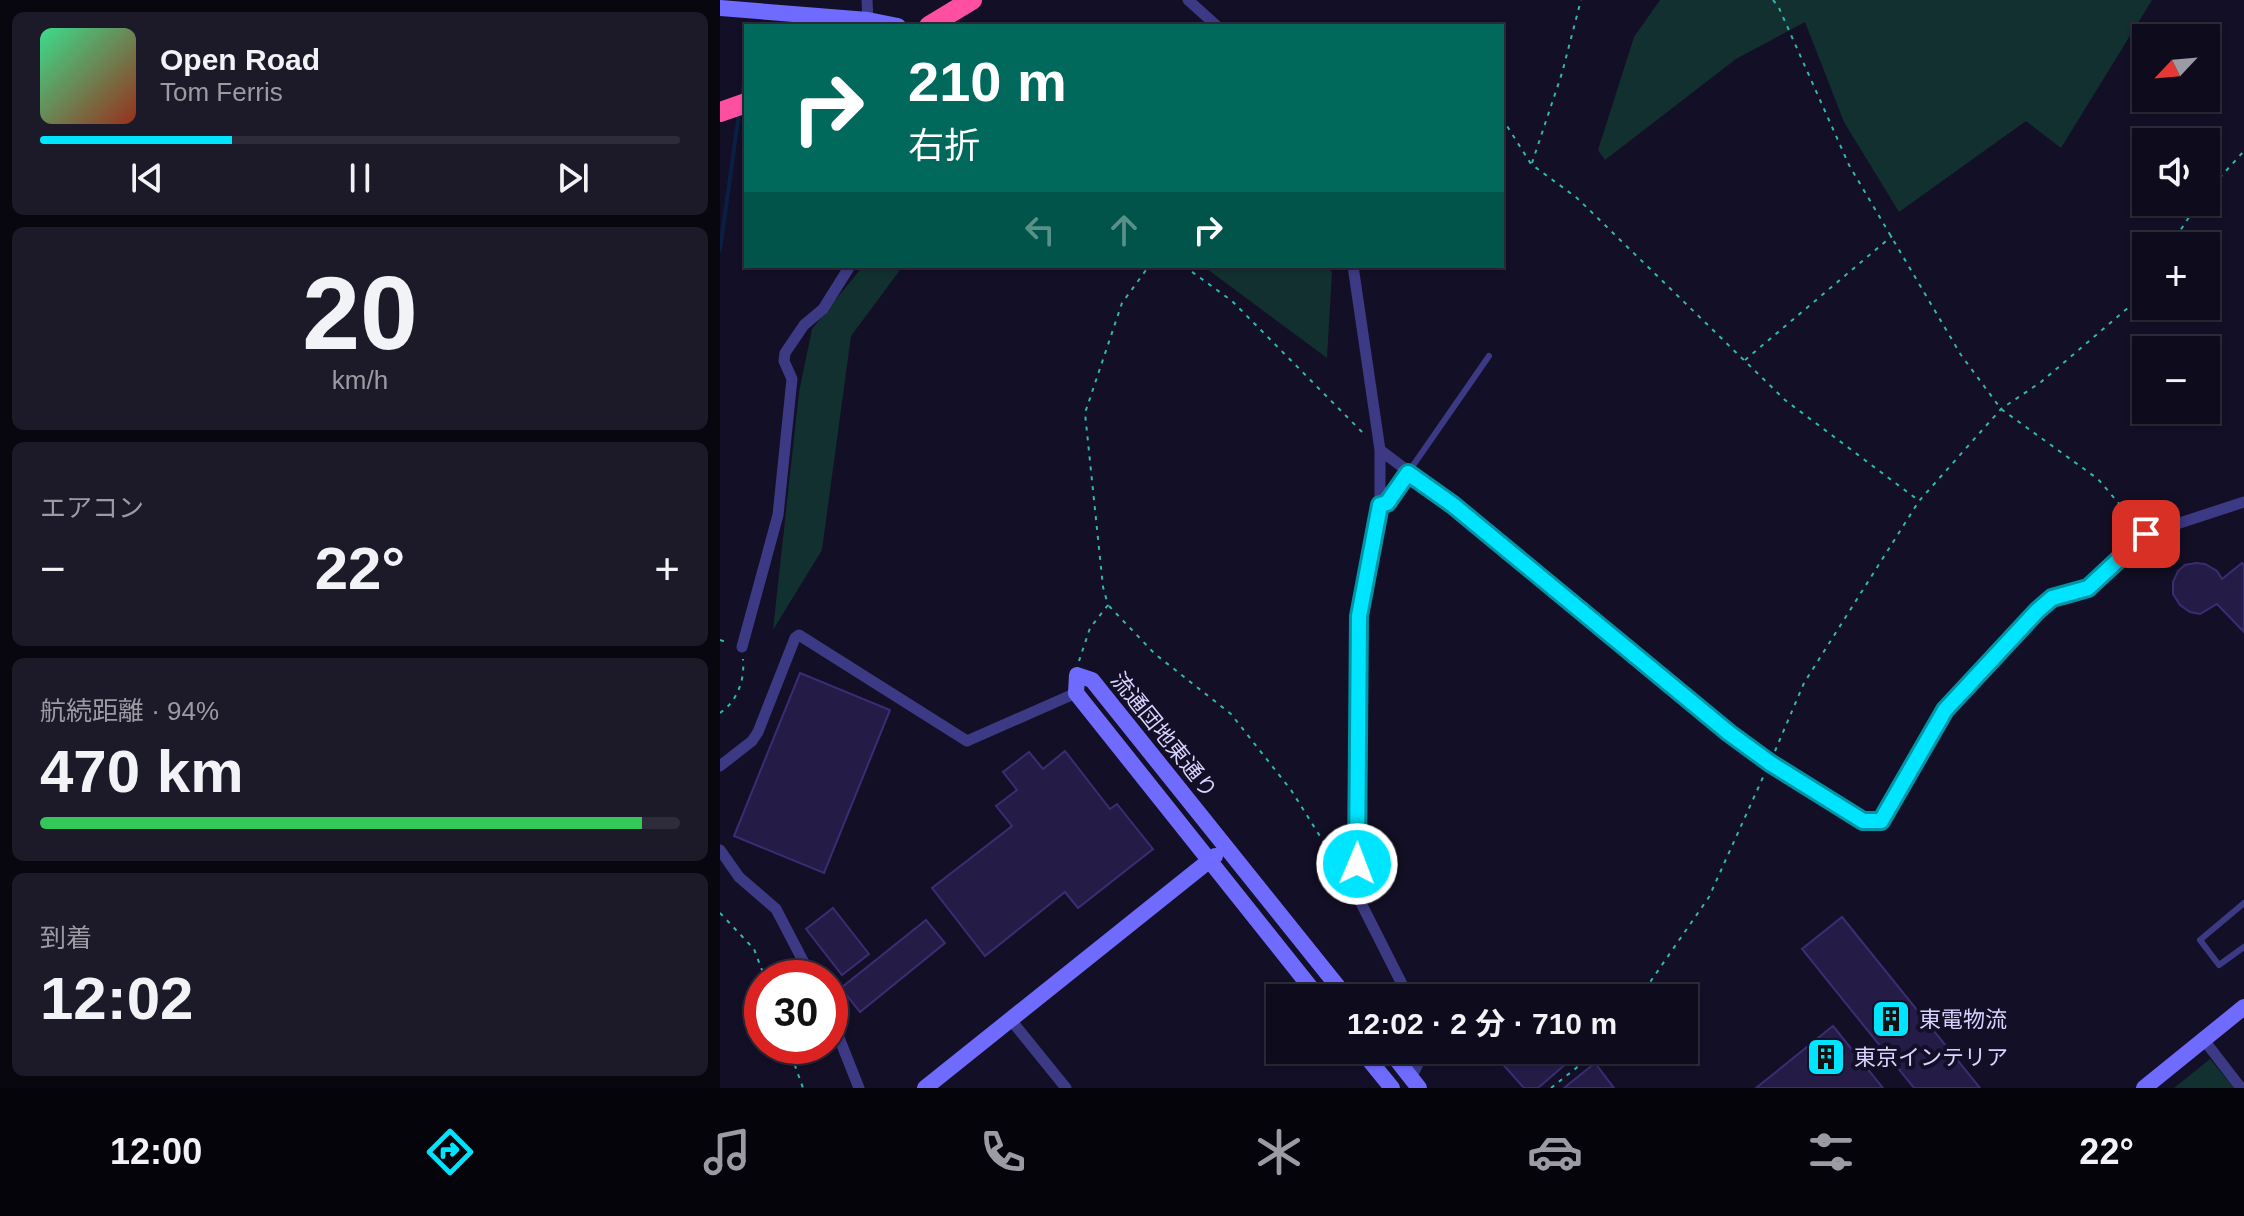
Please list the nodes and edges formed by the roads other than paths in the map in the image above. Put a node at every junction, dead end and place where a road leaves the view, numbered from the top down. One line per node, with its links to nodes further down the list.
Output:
1 (867, 0): 5 (street)
2 (972, 0): 7 (highway)
3 (1188, 0): 8 (street)
4 (720, 8): 5 (street)
5 (868, 20): 6 (street)
6 (888, 24)
7 (932, 24)
8 (1215, 24)
9 (744, 104): 10 (highway)
10 (720, 112)
11 (849, 268): 18 (street)
12 (1353, 268): 14 (street)
13 (1489, 356): 15 (lane)
14 (1380, 450): 15 (street); 17 (street)
15 (1408, 473): 16 (street); 17 (lane)
16 (2244, 502)
17 (1380, 505): 29 (street)
18 (742, 647)
19 (1076, 693): 20 (street); 21 (street, 流通団地東通り); 23 (street, 流通団地東通り)
20 (720, 766)
21 (1226, 847): 23 (street); 28 (street, 流通団地東通り)
22 (720, 850): 26 (street)
23 (1208, 861): 27 (street, 流通団地東通り); 31 (street)
24 (2244, 903): 25 (lane)
25 (2244, 947)
26 (803, 960)
27 (1308, 984)
28 (1336, 984)
29 (1402, 984)
30 (2244, 1007): 32 (street)
31 (1011, 1020): 38 (street); 39 (street)
32 (2204, 1040): 41 (street); 42 (street)
33 (848, 1060): 37 (street)
34 (1372, 1064): 40 (street)
35 (1400, 1064): 36 (street)
36 (1415, 1083)
37 (859, 1088)
38 (925, 1088)
39 (1066, 1088)
40 (1392, 1088)
41 (2144, 1088)
42 (2241, 1088)

